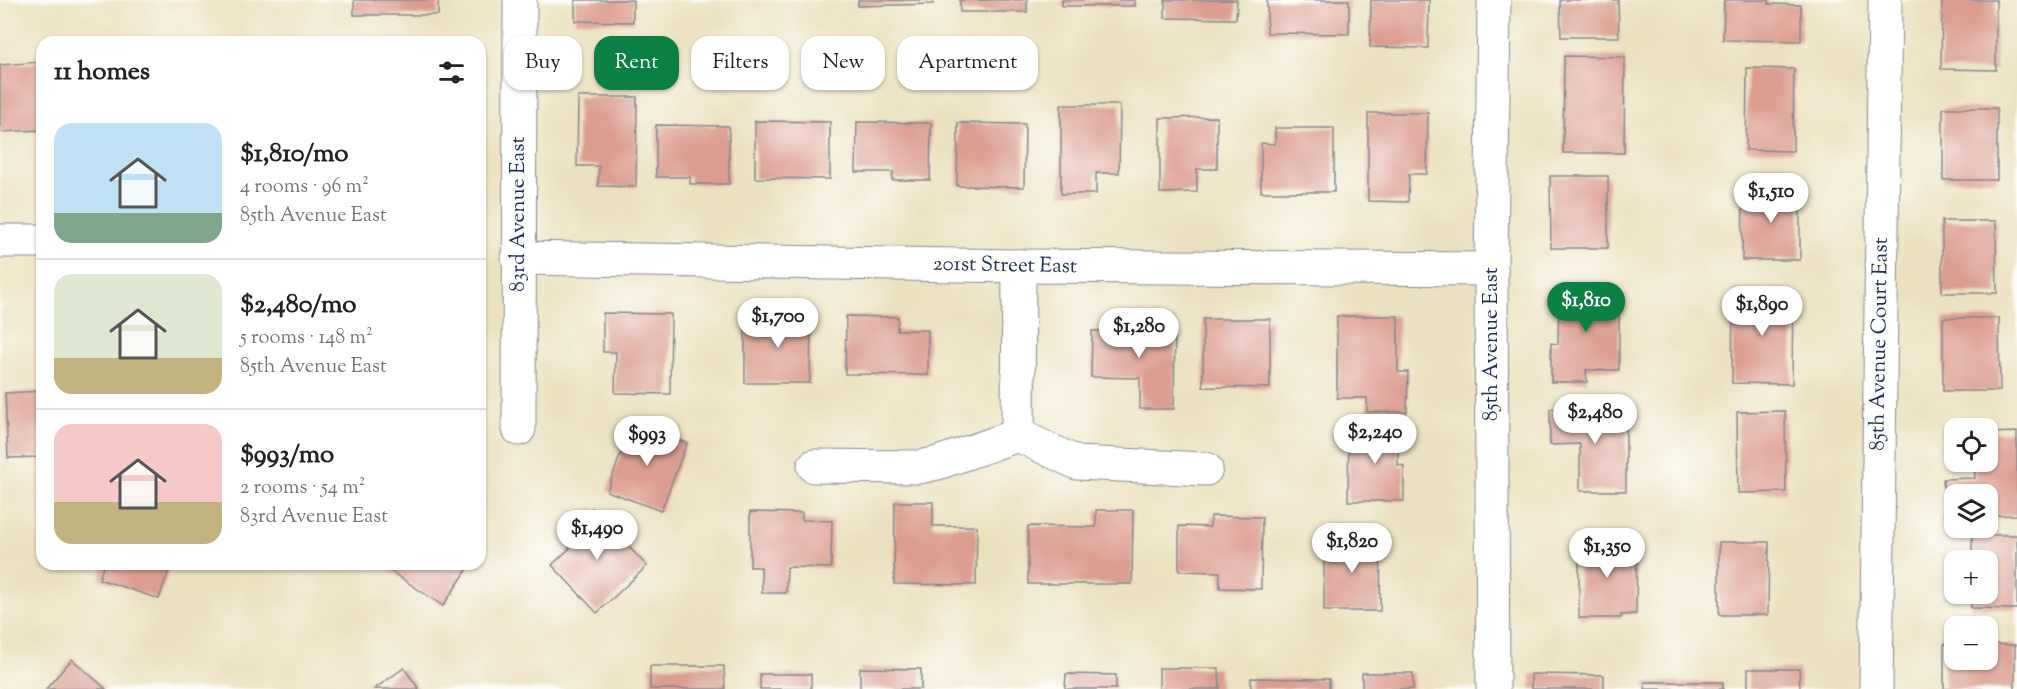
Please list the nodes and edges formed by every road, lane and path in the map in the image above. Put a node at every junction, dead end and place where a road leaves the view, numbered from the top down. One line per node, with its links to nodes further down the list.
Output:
1 (520, 0): 6 (street, 83rd Avenue East)
2 (1494, 0): 8 (street, 85th Avenue East)
3 (1885, 0): 14 (street, 85th Avenue Court East)
4 (0, 241): 5 (street)
5 (36, 241)
6 (518, 258): 7 (street, 201st Street East); 9 (street, 83rd Avenue East)
7 (1019, 266): 8 (street, 201st Street East); 10 (street)
8 (1491, 269): 13 (street, 85th Avenue East)
9 (519, 429)
10 (1018, 435): 11 (street); 12 (street)
11 (814, 466)
12 (1206, 469)
13 (1493, 689)
14 (1876, 689)

